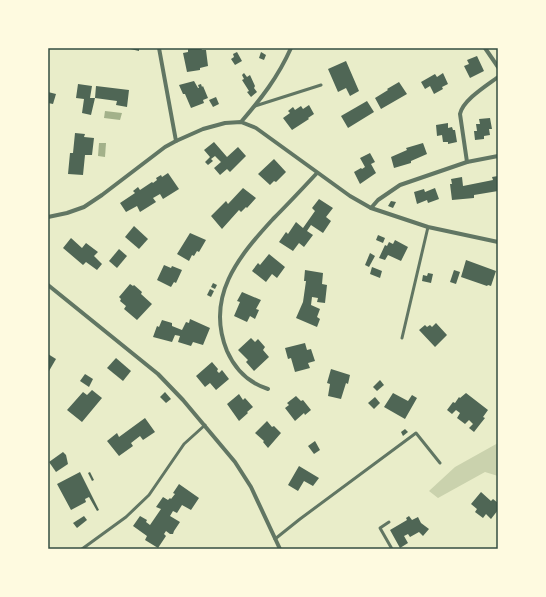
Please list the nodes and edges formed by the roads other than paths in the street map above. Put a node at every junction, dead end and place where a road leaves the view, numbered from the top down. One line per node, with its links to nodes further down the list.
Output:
1 (159, 48): 9 (street)
2 (291, 48): 7 (street)
3 (485, 48): 4 (street)
4 (498, 67)
5 (498, 77): 11 (street)
6 (320, 85): 7 (lane)
7 (255, 106): 8 (street)
8 (241, 122): 9 (street); 12 (street)
9 (176, 140): 14 (street)
10 (498, 156): 11 (street)
11 (467, 162): 13 (street)
12 (317, 173): 13 (street); 19 (street)
13 (371, 208): 15 (street)
14 (48, 217)
15 (428, 227): 16 (street); 18 (lane)
16 (498, 242)
17 (48, 284): 20 (street)
18 (402, 338)
19 (268, 389)
20 (205, 425): 23 (street); 25 (lane)
21 (440, 463): 23 (lane)
22 (389, 522): 26 (lane)
23 (275, 540): 24 (street)
24 (279, 548)
25 (82, 549)
26 (392, 549)

